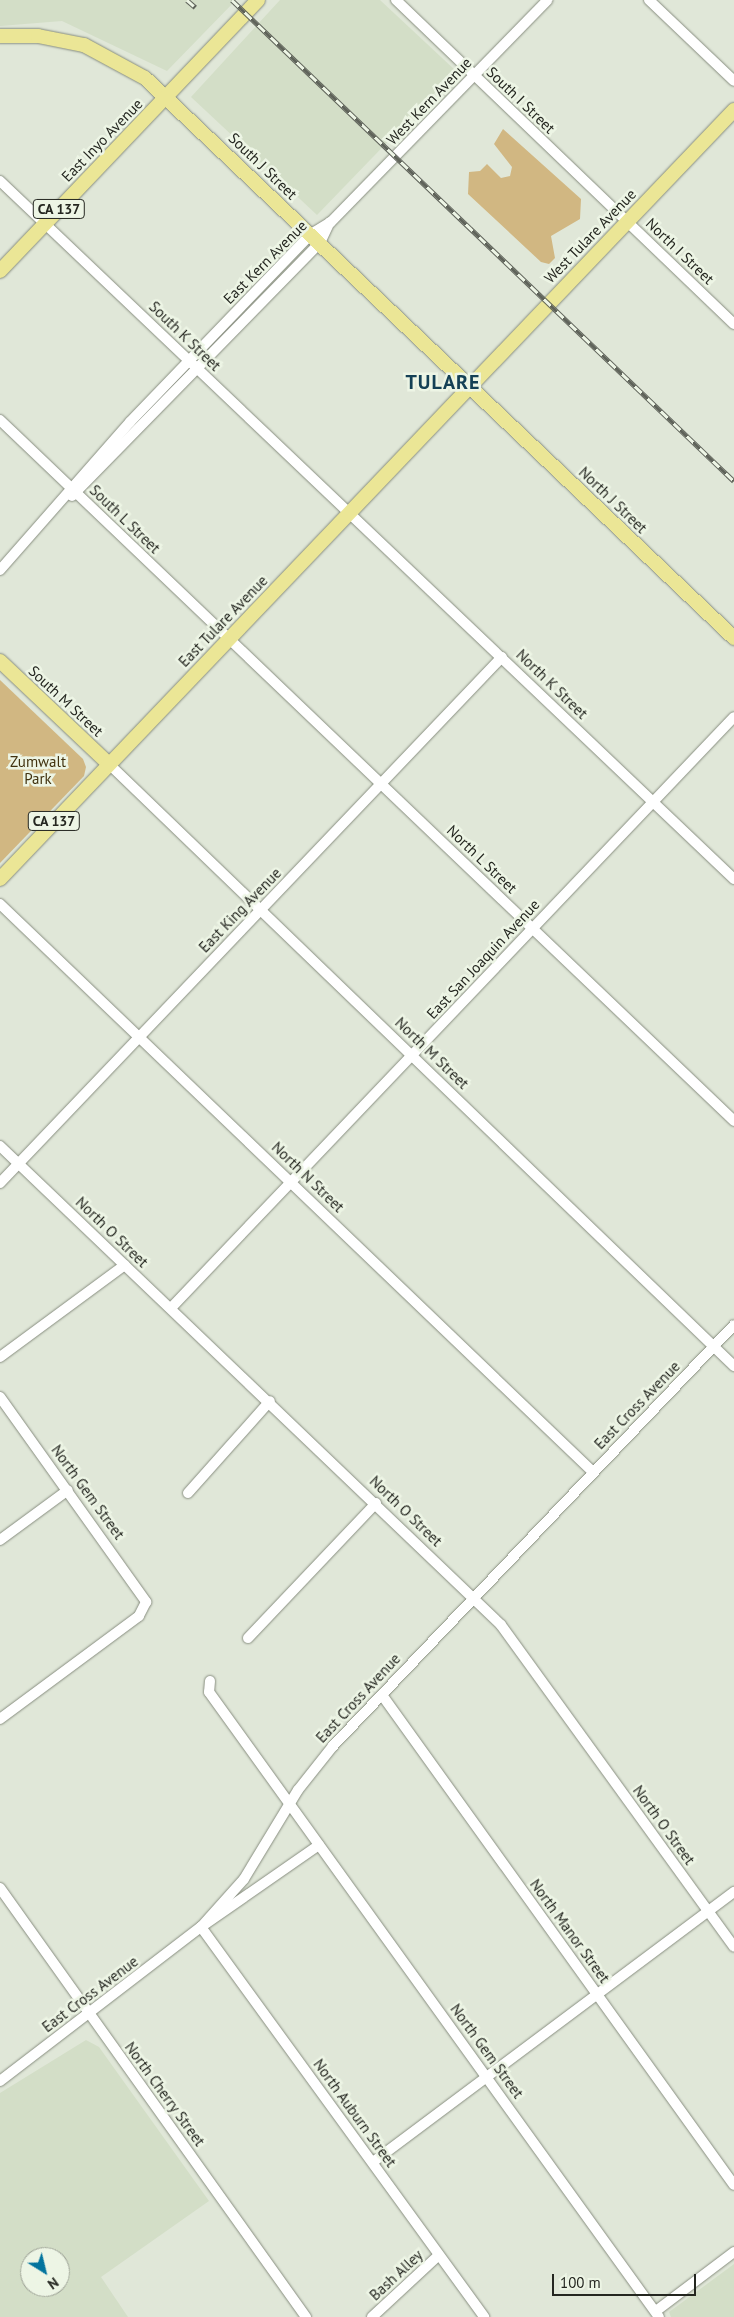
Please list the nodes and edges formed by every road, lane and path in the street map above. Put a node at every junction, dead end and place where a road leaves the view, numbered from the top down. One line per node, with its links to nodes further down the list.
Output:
1 (258, 0): 8 (main road, CA 137)
2 (396, 0): 6 (street, South I Street)
3 (548, 0): 6 (street, West Kern Avenue)
4 (649, 0): 7 (street)
5 (0, 36): 8 (main road, South J Street)
6 (474, 76): 11 (street, South I Street); 12 (street, West Kern Avenue)
7 (734, 81)
8 (166, 96): 13 (main road, East Inyo Avenue / CA 137); 14 (main road, South J Street)
9 (734, 110): 11 (main road, West Tulare Avenue)
10 (0, 181): 13 (street, South K Street)
11 (626, 221): 16 (street, North I Street); 19 (main road, West Tulare Avenue)
12 (330, 222): 14 (street, East Kern Avenue)
13 (44, 224): 15 (main road, East Inyo Avenue / CA 137); 17 (street, South K Street)
14 (315, 238): 17 (street, East Kern Avenue); 18 (street, East Kern Avenue); 19 (main road, South J Street)
15 (0, 270)
16 (734, 324)
17 (190, 361): 18 (street, South K Street); 21 (street, East Kern Avenue)
18 (198, 369): 22 (street, East Kern Avenue); 24 (street, South K Street)
19 (470, 386): 24 (main road, East Tulare Avenue); 26 (main road, North J Street)
20 (0, 420): 21 (street, South L Street)
21 (70, 486): 22 (street, South L Street); 23 (street, East Kern Avenue)
22 (78, 494): 23 (street, East Kern Avenue); 27 (street, South L Street)
23 (67, 498): 25 (street, East Kern Avenue)
24 (348, 513): 27 (main road, East Tulare Avenue); 28 (street, North K Street)
25 (0, 570)
26 (734, 638)
27 (229, 640): 31 (main road, East Tulare Avenue); 32 (street, North L Street)
28 (502, 657): 32 (street, East King Avenue); 33 (street, North K Street)
29 (0, 661): 31 (main road, South M Street)
30 (734, 717): 33 (street, East San Joaquin Avenue)
31 (109, 764): 34 (main road, East Tulare Avenue / CA 137); 37 (street, North M Street)
32 (381, 784): 37 (street, East King Avenue); 38 (street, North L Street)
33 (653, 802): 35 (street, North K Street); 38 (street, East San Joaquin Avenue)
34 (0, 879)
35 (734, 879)
36 (0, 904): 39 (street, North N Street)
37 (260, 910): 39 (street, East King Avenue); 40 (street, North M Street)
38 (533, 928): 40 (street, East San Joaquin Avenue); 41 (street, North L Street)
39 (140, 1037): 43 (street, East King Avenue); 44 (street, North N Street)
40 (413, 1055): 44 (street, East San Joaquin Avenue); 49 (street, North M Street)
41 (734, 1122)
42 (0, 1146): 43 (street, North O Street)
43 (19, 1164): 45 (street, East King Avenue); 46 (street, North O Street)
44 (290, 1182): 47 (street, East San Joaquin Avenue); 54 (street, North N Street)
45 (0, 1183)
46 (125, 1264): 47 (street, North O Street); 50 (street)
47 (171, 1308): 53 (street, North O Street)
48 (734, 1325): 49 (street, East Cross Avenue)
49 (715, 1346): 51 (street, North M Street); 54 (street, East Cross Avenue)
50 (0, 1357)
51 (734, 1366)
52 (0, 1397): 55 (street, North Gem Street)
53 (270, 1401): 56 (street); 57 (street, North O Street)
54 (593, 1472): 59 (street, East Cross Avenue)
55 (68, 1490): 58 (street); 63 (street, North Gem Street)
56 (188, 1493)
57 (376, 1503): 59 (street, North O Street); 60 (street)
58 (0, 1540)
59 (474, 1597): 62 (street, East Cross Avenue); 68 (street, North O Street)
60 (248, 1638)
61 (210, 1680): 64 (street, North Gem Street)
62 (382, 1694): 64 (street, East Cross Avenue); 71 (street, North Manor Street)
63 (0, 1719)
64 (290, 1802): 65 (street, North Gem Street); 69 (street, East Cross Avenue)
65 (320, 1845): 69 (street); 73 (street, North Gem Street)
66 (0, 1888): 72 (street, North Cherry Street)
67 (734, 1892): 68 (street)
68 (709, 1913): 70 (street, North O Street); 71 (street)
69 (201, 1927): 72 (street, East Cross Avenue); 75 (street, North Auburn Street)
70 (734, 1948)
71 (598, 1995): 73 (street); 76 (street, North Manor Street)
72 (89, 2013): 74 (street, East Cross Avenue); 80 (street, North Cherry Street)
73 (487, 2076): 75 (street); 79 (street, North Gem Street)
74 (0, 2081)
75 (373, 2162): 78 (street, North Auburn Street)
76 (734, 2185)
77 (734, 2252): 79 (street)
78 (439, 2254): 81 (street, Bash Alley); 82 (street, North Auburn Street)
79 (658, 2314)
80 (306, 2317)
81 (372, 2317)
82 (484, 2317)

